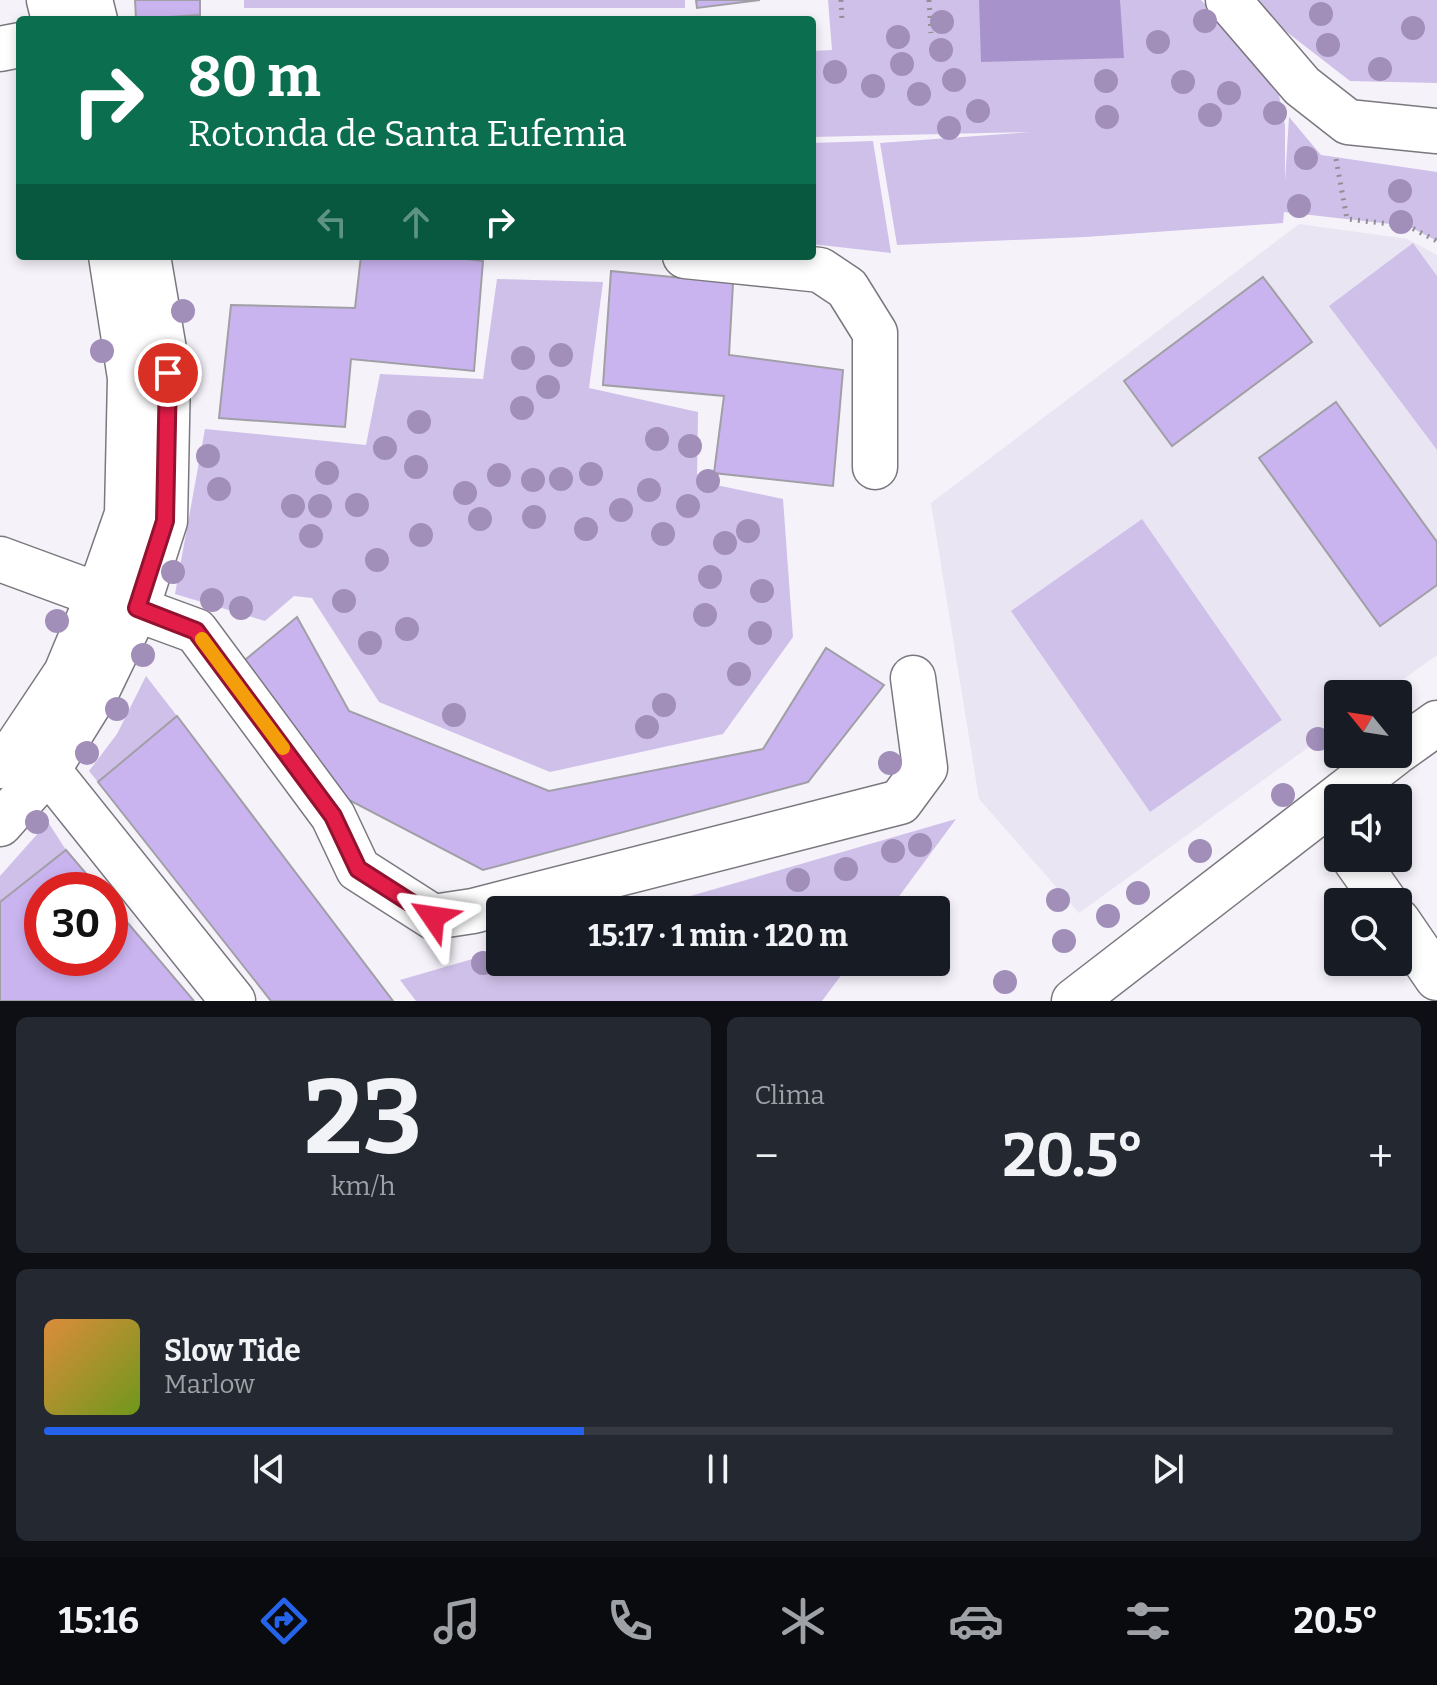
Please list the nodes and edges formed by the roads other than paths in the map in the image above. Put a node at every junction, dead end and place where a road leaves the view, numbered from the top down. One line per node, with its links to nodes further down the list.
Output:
1 (1228, 0): 2 (street)
2 (1437, 131)
3 (112, 260): 8 (street)
4 (149, 260): 8 (street)
5 (724, 260): 6 (street)
6 (875, 467)
7 (0, 559): 8 (street)
8 (118, 601): 9 (street); 12 (street); 14 (street)
9 (913, 678)
10 (1437, 723): 11 (street)
11 (1412, 741)
12 (0, 766)
13 (1381, 768): 15 (street)
14 (48, 770): 16 (street); 20 (street)
15 (1366, 784)
16 (0, 824)
17 (1324, 826): 21 (street)
18 (1412, 941): 19 (street)
19 (1437, 978)
20 (233, 1001)
21 (1074, 1001)

